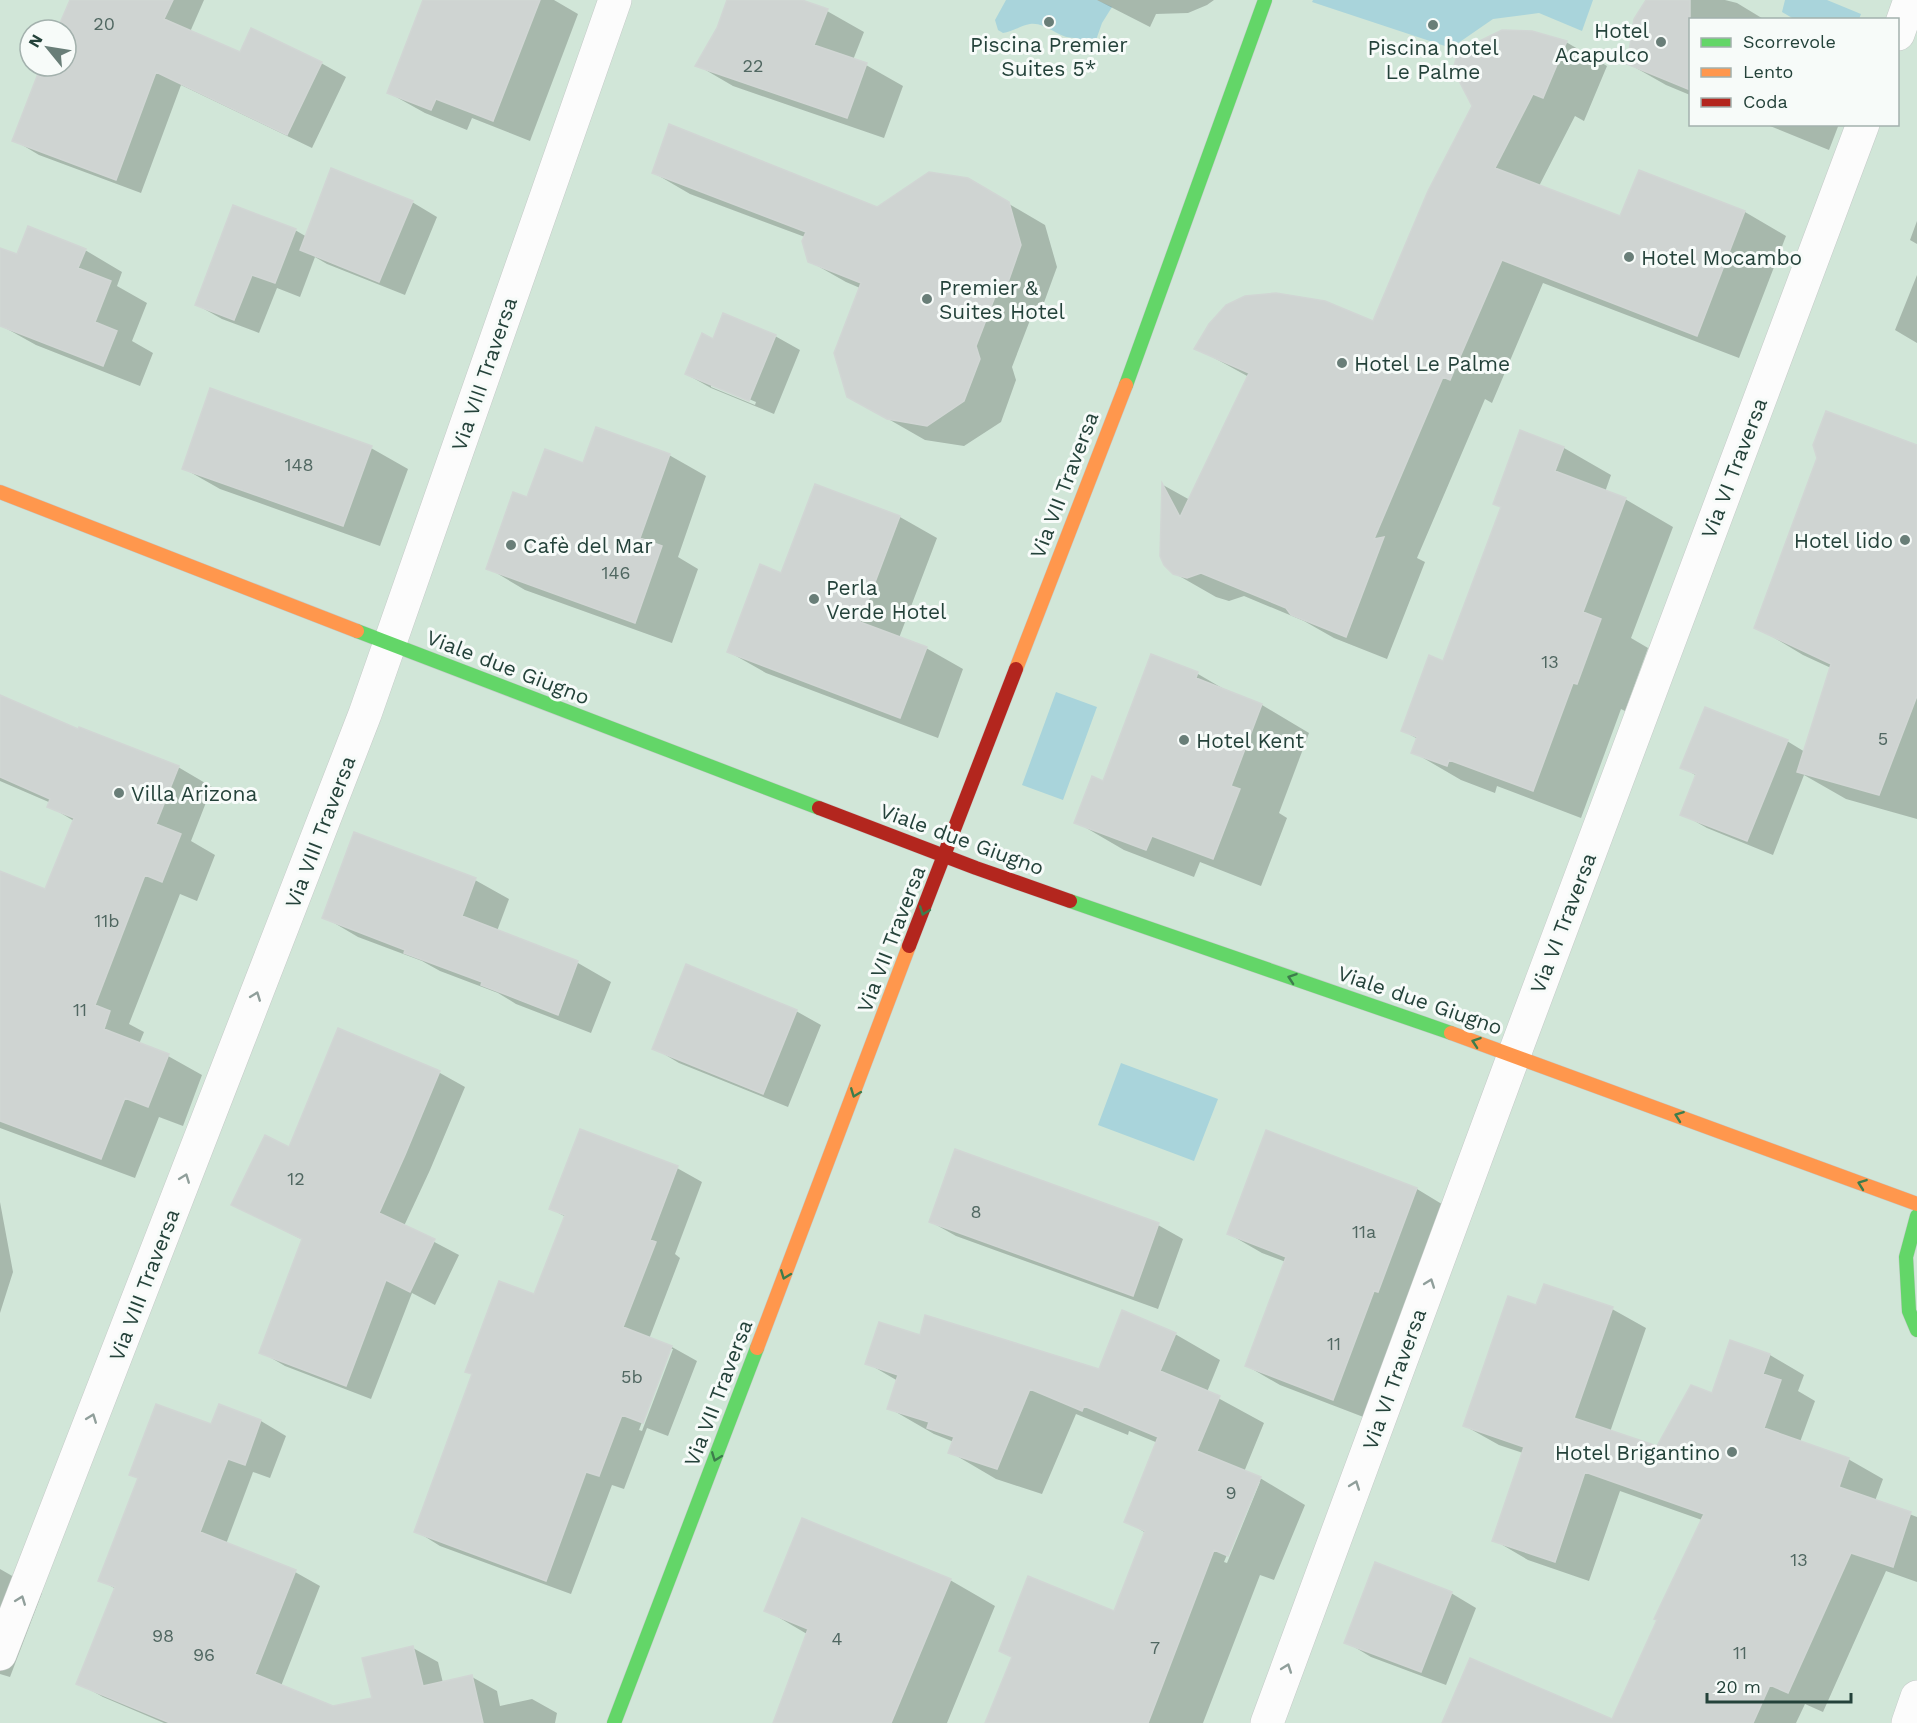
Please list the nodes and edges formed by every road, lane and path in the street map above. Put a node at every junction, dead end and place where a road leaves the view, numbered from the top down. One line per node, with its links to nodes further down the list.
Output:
1 (615, 0): 7 (street, Via VIII Traversa)
2 (1265, 0): 8 (street, Via VII Traversa)
3 (1910, 0): 4 (street)
4 (1899, 31)
5 (1862, 126): 9 (street, Via VI Traversa)
6 (0, 492): 7 (street, Viale due Giugno)
7 (390, 644): 8 (street, Viale due Giugno); 13 (street, Via VIII Traversa, one-way to 7)
8 (945, 856): 9 (street, Viale due Giugno, one-way to 8); 15 (street, Via VII Traversa, one-way to 15)
9 (1514, 1055): 10 (street, Viale due Giugno, one-way to 9); 16 (street, Via VI Traversa, one-way to 9)
10 (1917, 1204)
11 (1917, 1216): 12 (street)
12 (1917, 1330)
13 (0, 1654)
14 (1917, 1697): 17 (street)
15 (614, 1723)
16 (1267, 1723)
17 (1908, 1723)

